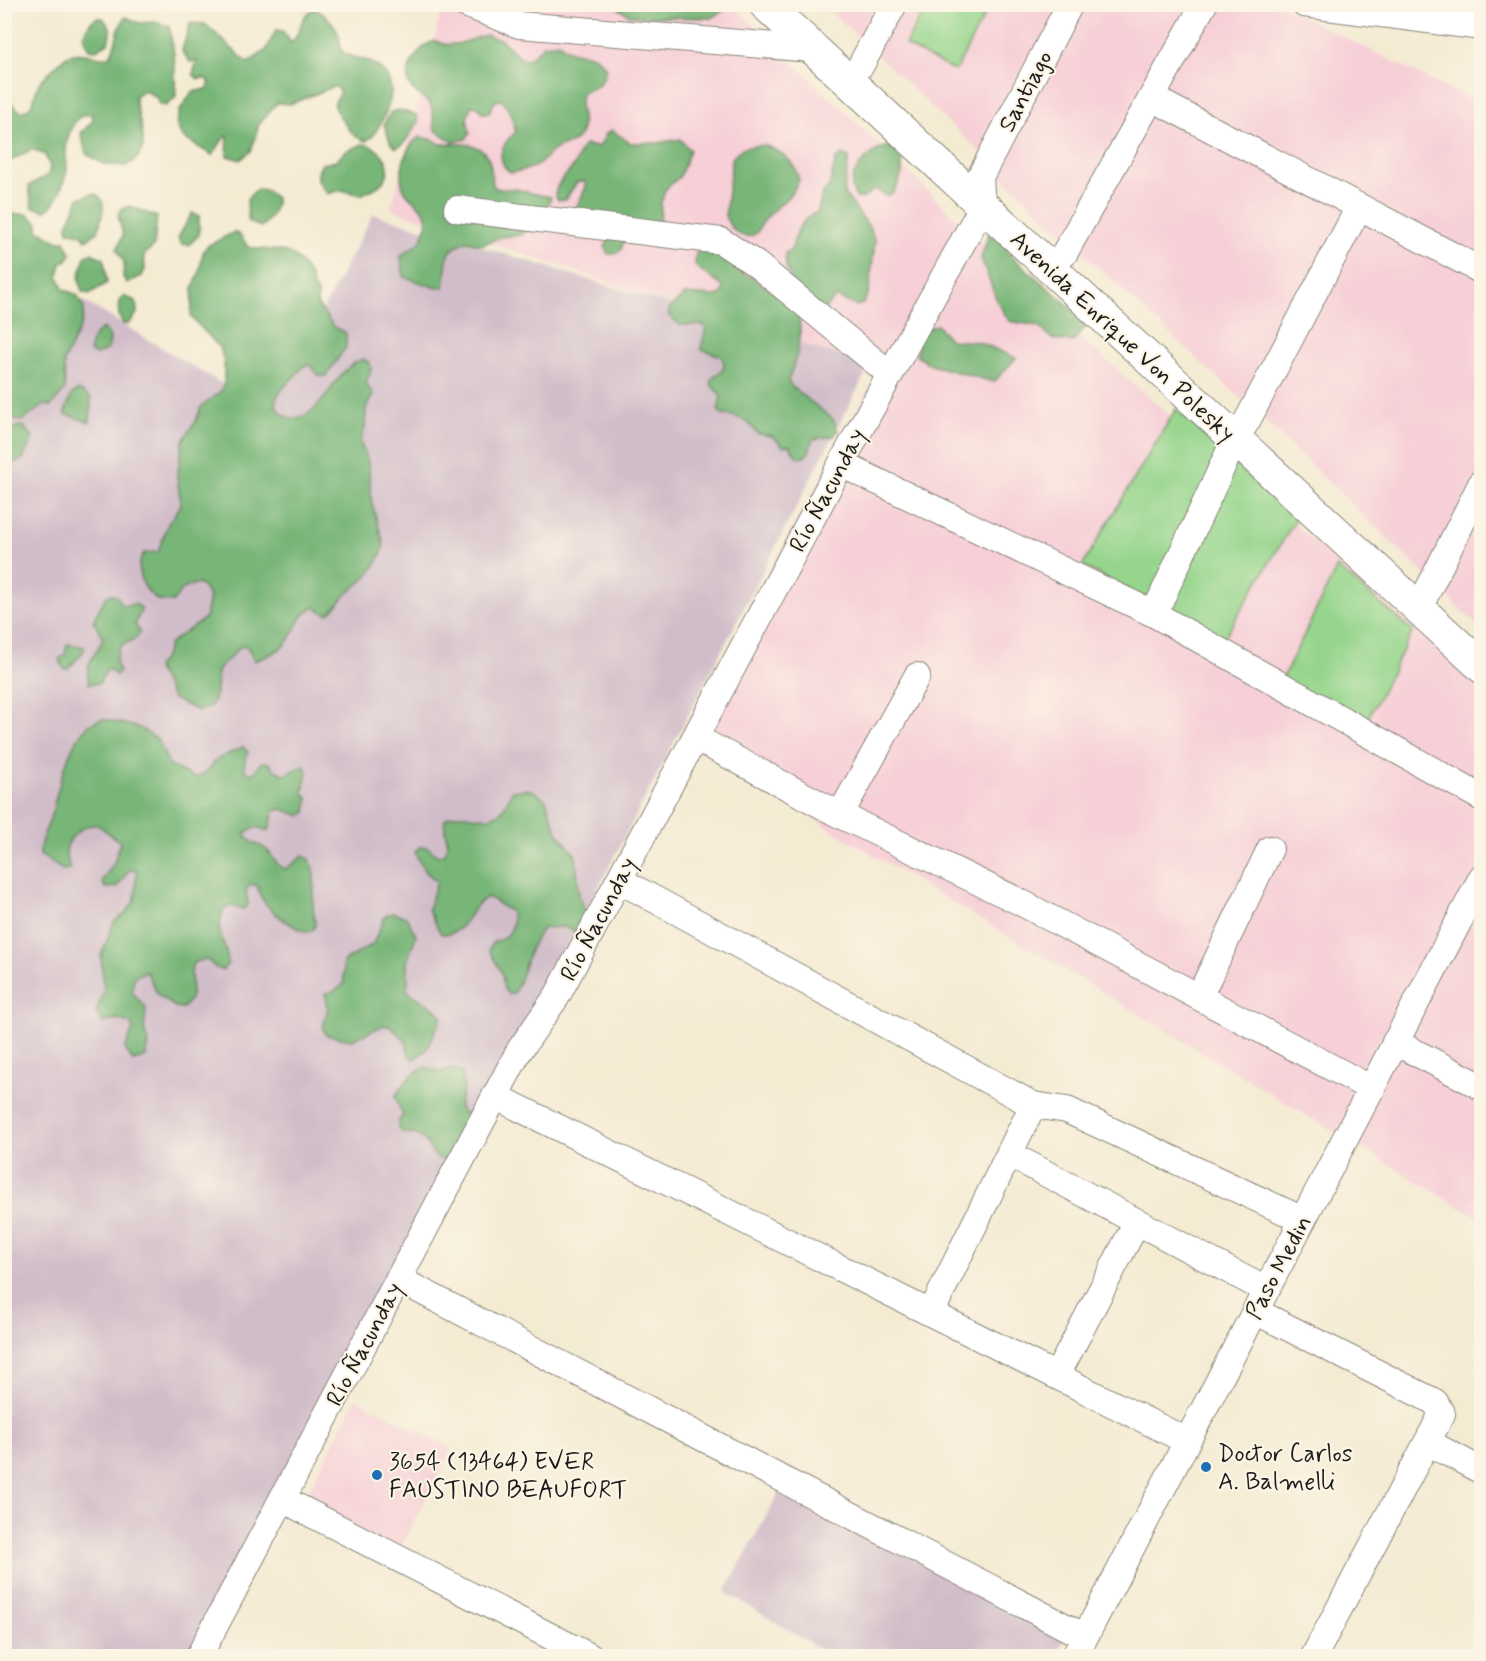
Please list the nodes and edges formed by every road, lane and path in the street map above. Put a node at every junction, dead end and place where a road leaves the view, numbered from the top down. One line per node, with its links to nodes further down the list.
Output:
1 (465, 4): 9 (street)
2 (765, 4): 9 (main road, Avenida Enrique Von Polesky)
3 (797, 4): 10 (main road, Avenida Enrique Von Polesky)
4 (894, 4): 10 (street)
5 (1070, 4): 12 (street, Santiago)
6 (1204, 4): 11 (street)
7 (1305, 5): 8 (street)
8 (1482, 27)
9 (812, 49): 12 (main road, Avenida Enrique Von Polesky)
10 (861, 65): 12 (main road, Avenida Enrique Von Polesky)
11 (1152, 98): 13 (street); 15 (street)
12 (981, 192): 15 (main road, Avenida Enrique Von Polesky); 17 (street, Río Ñacunday); 18 (main road, Avenida Enrique Von Polesky)
13 (1359, 207): 16 (street); 18 (street)
14 (457, 209): 17 (street)
15 (1064, 254): 18 (main road, Avenida Enrique Von Polesky)
16 (1482, 272)
17 (890, 374): 19 (street, Río Ñacunday)
18 (1241, 430): 21 (main road, Avenida Enrique Von Polesky); 22 (street)
19 (841, 464): 22 (street); 26 (street, Río Ñacunday)
20 (1482, 482): 21 (street)
21 (1423, 598): 23 (main road, Avenida Enrique Von Polesky); 24 (main road, Avenida Enrique Von Polesky)
22 (1154, 614): 27 (street)
23 (1482, 640)
24 (1482, 668)
25 (917, 676): 28 (street)
26 (696, 738): 28 (street); 31 (street, Río Ñacunday)
27 (1482, 798)
28 (840, 815): 32 (street)
29 (1270, 849): 32 (street)
30 (1482, 877): 33 (street, Paso Medin)
31 (619, 880): 36 (street, Río Ñacunday); 37 (street)
32 (1199, 997): 35 (street)
33 (1395, 1042): 34 (street); 35 (street, Paso Medin)
34 (1482, 1087)
35 (1372, 1089): 39 (street, Paso Medin)
36 (495, 1096): 41 (street, Río Ñacunday); 43 (street)
37 (1033, 1105): 38 (street); 39 (street)
38 (1009, 1154): 40 (street); 43 (street)
39 (1303, 1220): 42 (street, Paso Medin)
40 (1137, 1222): 42 (street); 44 (street)
41 (398, 1279): 48 (street, Río Ñacunday); 49 (street)
42 (1261, 1300): 45 (street, Paso Medin); 46 (street)
43 (931, 1313): 44 (street)
44 (1057, 1375): 45 (street)
45 (1187, 1441): 49 (street, Paso Medin)
46 (1429, 1443): 47 (street); 52 (street)
47 (1482, 1472)
48 (282, 1499): 50 (street, Río Ñacunday); 51 (street)
49 (1080, 1647)
50 (199, 1656)
51 (589, 1656)
52 (1314, 1656)

